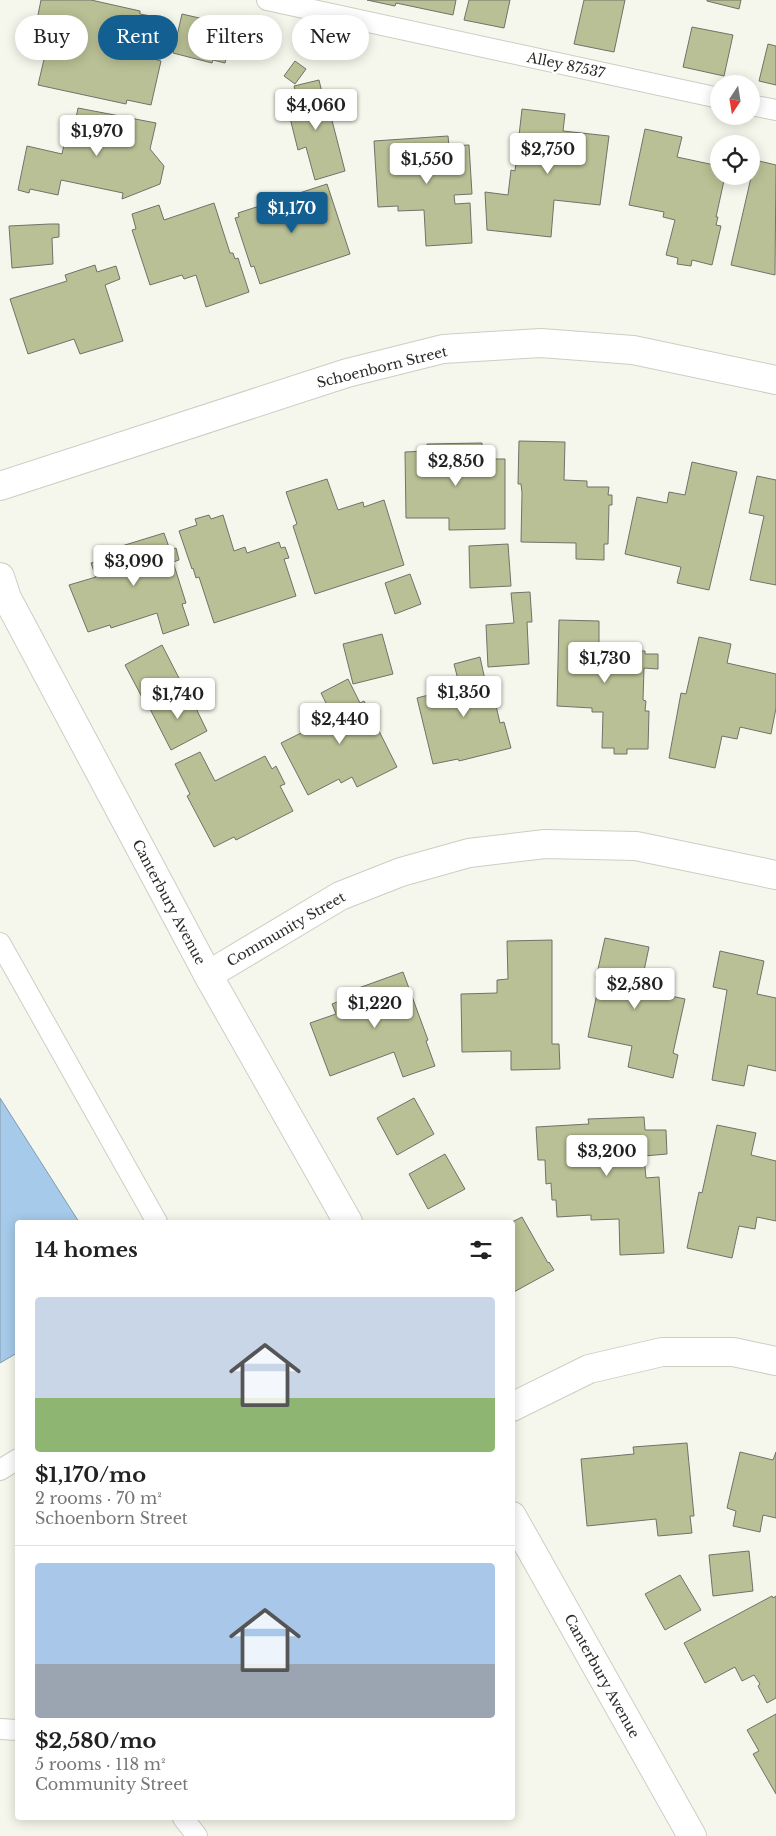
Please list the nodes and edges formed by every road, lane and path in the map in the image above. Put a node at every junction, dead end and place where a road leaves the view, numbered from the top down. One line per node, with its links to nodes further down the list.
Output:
1 (267, 0): 2 (lane, Alley 87537)
2 (710, 96)
3 (760, 107): 4 (lane)
4 (776, 110)
5 (776, 380): 6 (street, Schoenborn Street)
6 (0, 486)
7 (0, 577): 10 (street, Canterbury Avenue)
8 (776, 875): 10 (street, Community Street)
9 (0, 943): 11 (lane)
10 (208, 975): 12 (street, Canterbury Avenue)
11 (156, 1220)
12 (347, 1220)
13 (776, 1361): 14 (street)
14 (515, 1406)
15 (15, 1461): 16 (lane)
16 (0, 1470)
17 (515, 1521): 22 (street, Canterbury Avenue)
18 (0, 1729): 19 (lane)
19 (15, 1730)
20 (185, 1820): 21 (lane)
21 (197, 1836)
22 (692, 1836)

